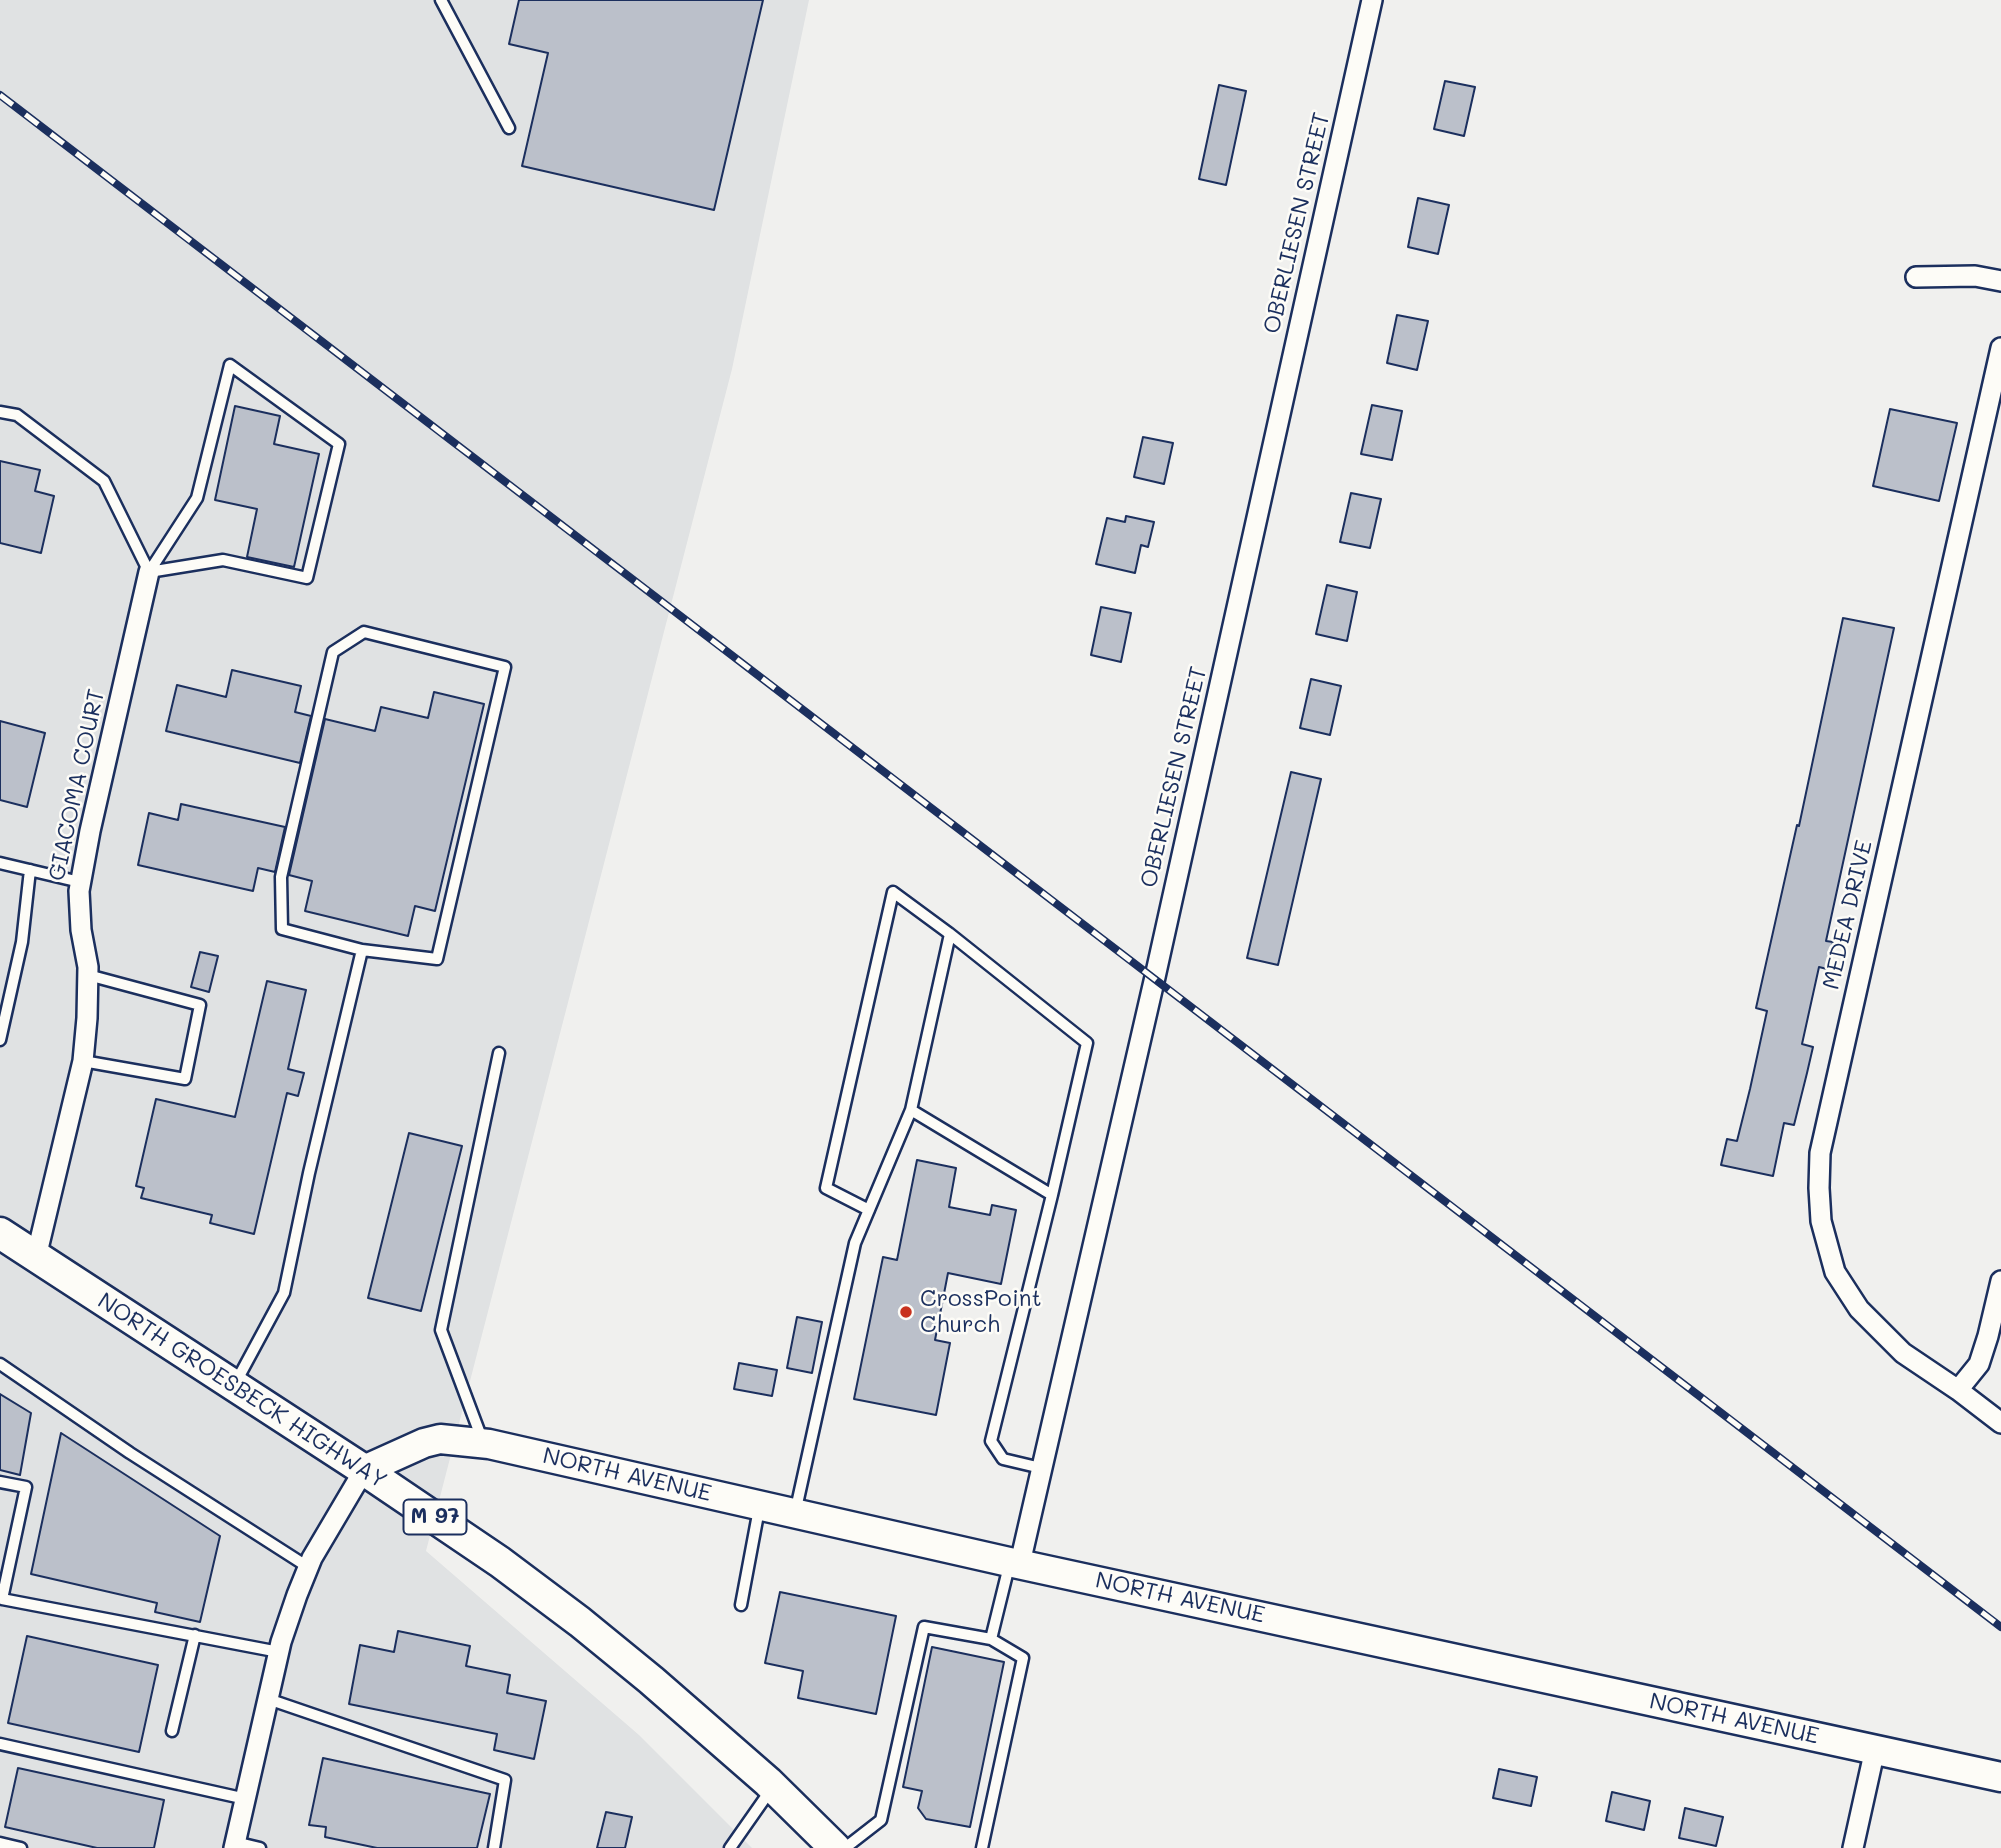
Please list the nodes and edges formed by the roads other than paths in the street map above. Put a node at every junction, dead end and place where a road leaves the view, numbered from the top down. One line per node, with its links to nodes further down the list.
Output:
1 (441, 0): 3 (lane)
2 (1372, 0): 29 (street, OBERLIESEN STREET)
3 (509, 128)
4 (1916, 277): 5 (street)
5 (2001, 282)
6 (2001, 348): 26 (street, MEDEA DRIVE)
7 (0, 412): 8 (lane)
8 (149, 572): 8 (lane); 11 (street, GIACOMA COURT)
9 (0, 863): 10 (lane)
10 (30, 870): 11 (lane); 15 (lane)
11 (80, 882): 14 (street, GIACOMA COURT)
12 (950, 934): 18 (lane); 19 (lane); 20 (lane)
13 (362, 950): 13 (lane); 25 (lane)
14 (88, 975): 17 (street, GIACOMA COURT); 17 (lane)
15 (0, 1040)
16 (499, 1053): 28 (lane)
17 (83, 1061): 22 (street, GIACOMA COURT)
18 (911, 1110): 19 (lane); 20 (lane)
19 (1052, 1195): 29 (lane)
20 (869, 1210): 33 (lane)
21 (0, 1233): 22 (main road, NORTH GROESBECK HIGHWAY / M 97)
22 (36, 1257): 25 (main road, NORTH GROESBECK HIGHWAY / M 97)
23 (2001, 1281): 26 (street)
24 (0, 1364): 35 (lane)
25 (234, 1386): 30 (main road, NORTH GROESBECK HIGHWAY / M 97)
26 (1958, 1390): 27 (street, MEDEA DRIVE)
27 (2001, 1423)
28 (483, 1443): 30 (main road, NORTH AVENUE); 32 (main road, NORTH AVENUE)
29 (1041, 1468): 34 (street, OBERLIESEN STREET)
30 (364, 1470): 35 (street); 46 (main road, NORTH GROESBECK HIGHWAY / M 97)
31 (0, 1482): 36 (lane)
32 (760, 1505): 33 (main road, NORTH AVENUE); 37 (lane)
33 (795, 1513): 34 (main road, NORTH AVENUE)
34 (1014, 1563): 39 (lane); 44 (main road, NORTH AVENUE)
35 (308, 1567): 40 (street)
36 (1, 1598): 38 (lane)
37 (741, 1605)
38 (195, 1635): 40 (lane); 42 (lane)
39 (991, 1639): 55 (lane); 56 (lane)
40 (279, 1651): 41 (street)
41 (268, 1699): 47 (street); 52 (lane)
42 (172, 1731)
43 (1, 1747): 47 (lane)
44 (1875, 1749): 45 (main road, NORTH AVENUE); 57 (street)
45 (2001, 1777)
46 (772, 1787): 53 (lane); 54 (main road, NORTH GROESBECK HIGHWAY / M 97)
47 (246, 1799): 49 (street)
48 (0, 1843): 50 (lane)
49 (235, 1845): 51 (lane)
50 (21, 1848)
51 (260, 1848)
52 (494, 1848)
53 (730, 1848)
54 (835, 1848)
55 (845, 1848)
56 (982, 1848)
57 (1853, 1848)

